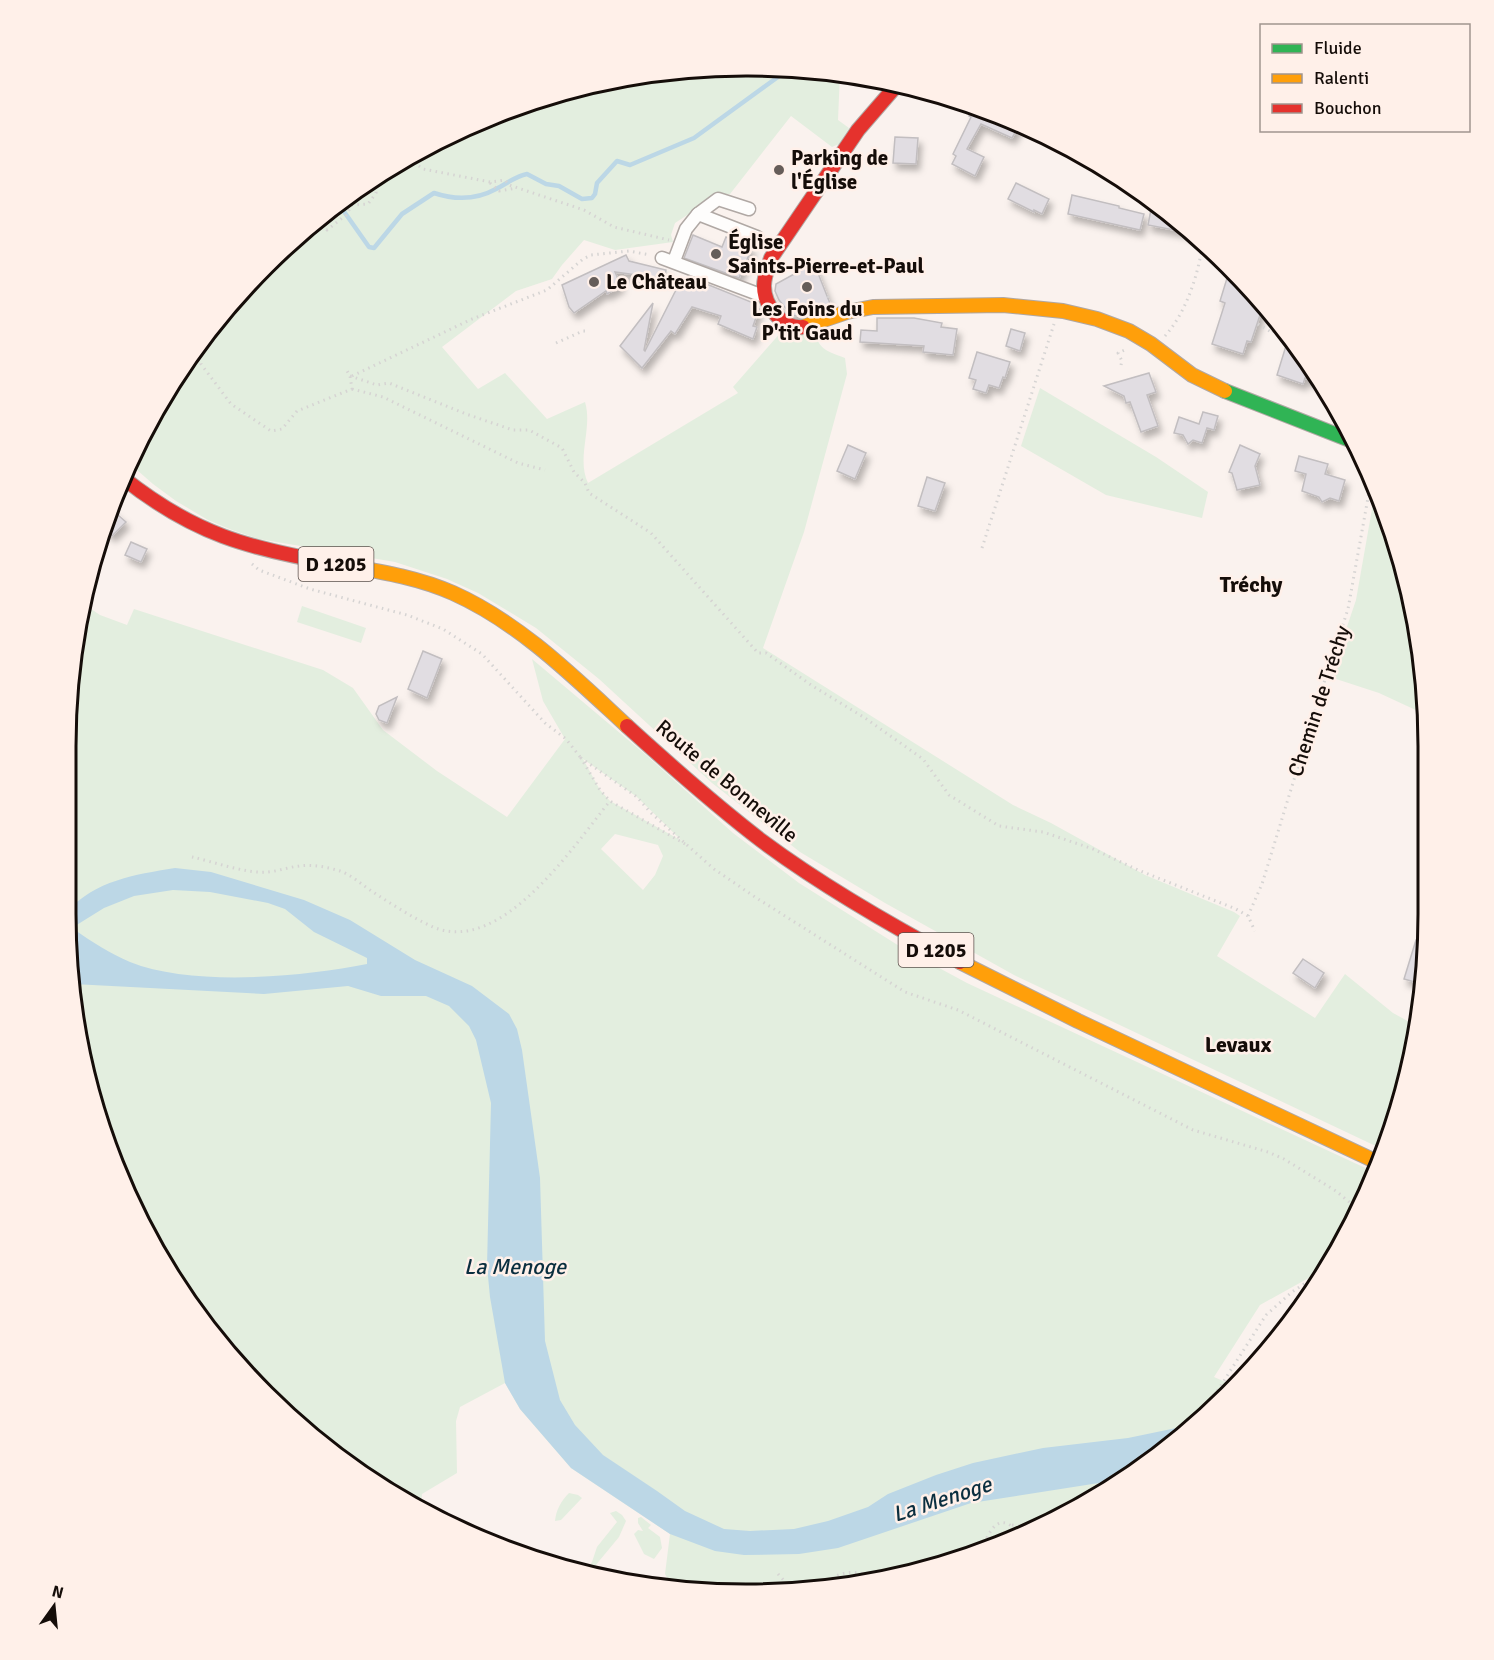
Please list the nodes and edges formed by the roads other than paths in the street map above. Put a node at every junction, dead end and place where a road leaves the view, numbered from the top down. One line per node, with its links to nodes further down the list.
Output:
1 (891, 92): 5 (main road)
2 (749, 209): 3 (street)
3 (698, 214): 4 (street); 5 (street)
4 (757, 237)
5 (763, 296): 6 (main road)
6 (1341, 437)
7 (131, 484): 8 (main road, Route de Bonneville / D 1205)
8 (1370, 1159)

